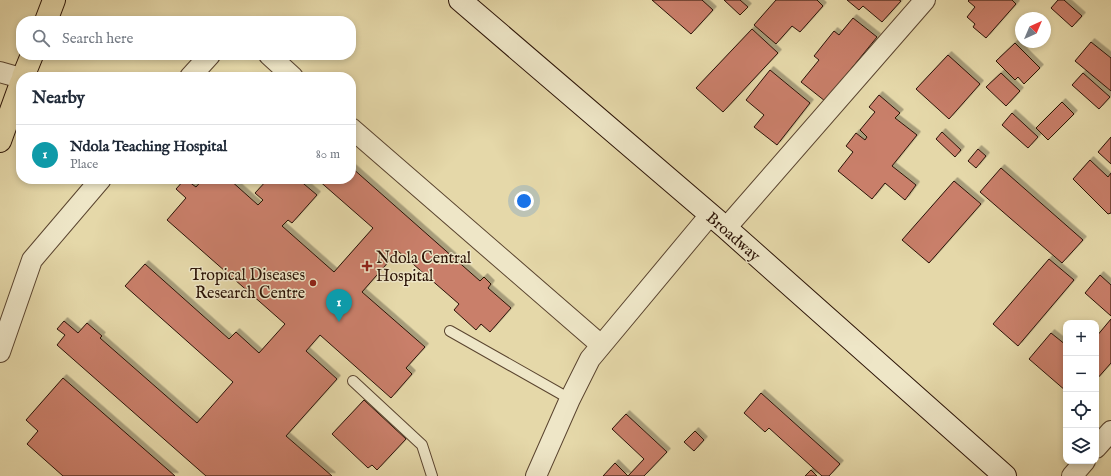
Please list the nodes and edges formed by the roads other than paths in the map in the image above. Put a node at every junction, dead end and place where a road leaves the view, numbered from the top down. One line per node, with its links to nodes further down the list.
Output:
1 (54, 0): 4 (highway)
2 (460, 0): 17 (main road, Broadway)
3 (924, 0): 17 (street)
4 (48, 16)
5 (30, 60): 9 (highway)
6 (205, 60): 10 (street)
7 (275, 60): 11 (street)
8 (0, 72): 12 (street)
9 (25, 72)
10 (195, 72)
11 (288, 72)
12 (16, 76)
13 (16, 96): 15 (highway)
14 (356, 132): 19 (street)
15 (0, 140)
16 (96, 184): 20 (street)
17 (718, 222): 19 (street); 28 (main road, Broadway)
18 (450, 331): 22 (lane)
19 (601, 345): 22 (street)
20 (0, 352)
21 (353, 381): 26 (lane)
22 (570, 399): 27 (street)
23 (1111, 431): 24 (street)
24 (1099, 445)
25 (1082, 464): 29 (street)
26 (432, 476)
27 (536, 476)
28 (1004, 476)
29 (1072, 476)

